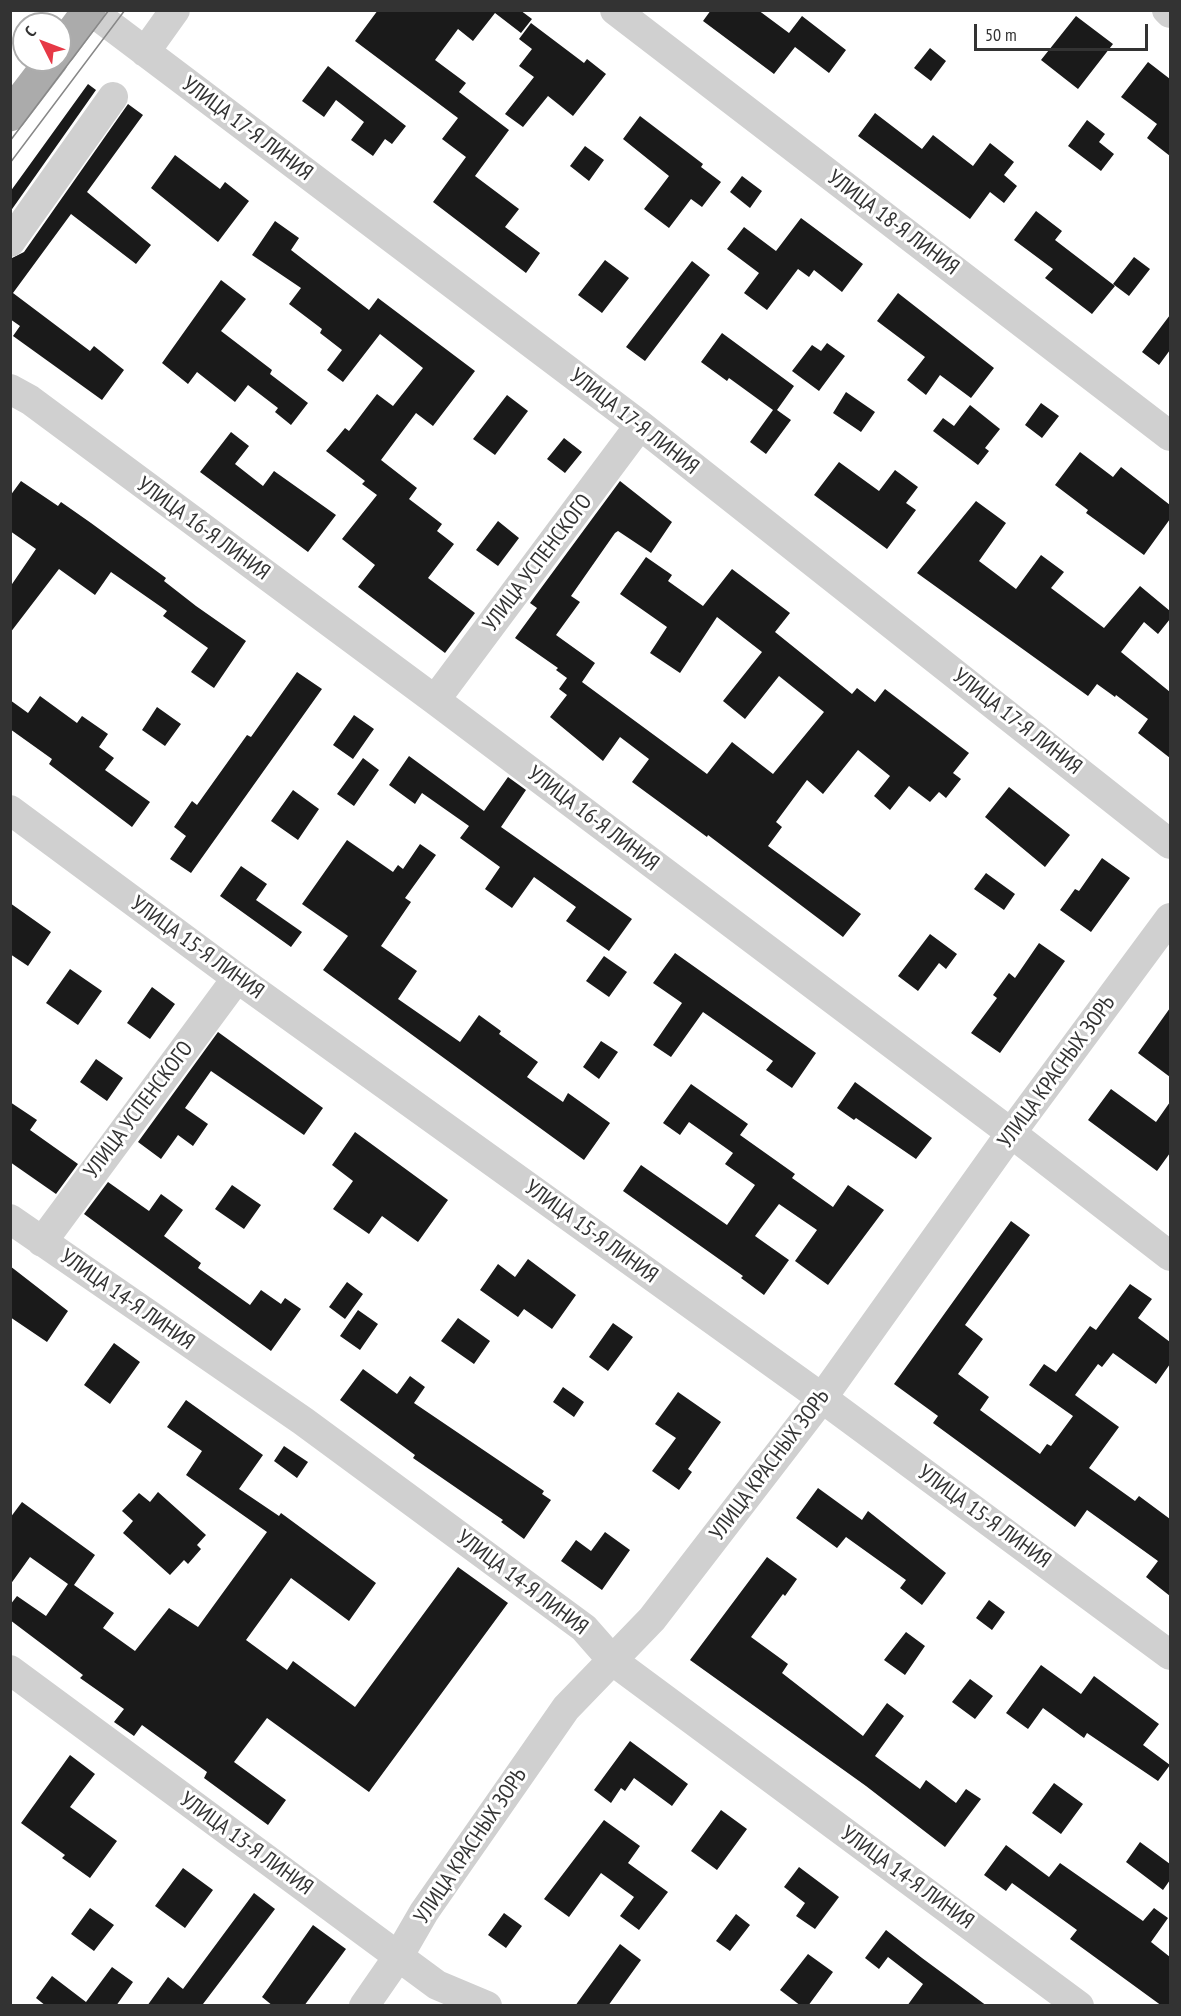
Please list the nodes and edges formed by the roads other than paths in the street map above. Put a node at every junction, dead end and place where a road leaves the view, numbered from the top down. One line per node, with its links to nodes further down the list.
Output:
1 (90, 10): 4 (main road); 5 (street, УЛИЦА 17-Я ЛИНИЯ)
2 (175, 10): 5 (street)
3 (615, 10): 12 (street, УЛИЦА 18-Я ЛИНИЯ)
4 (72, 33)
5 (145, 52): 11 (street, УЛИЦА 17-Я ЛИНИЯ)
6 (43, 72): 8 (main road)
7 (113, 97): 9 (street)
8 (10, 115)
9 (10, 242)
10 (10, 389): 13 (street, УЛИЦА 16-Я ЛИНИЯ)
11 (640, 425): 13 (street, УЛИЦА УСПЕНСКОГО); 15 (street, УЛИЦА 17-Я ЛИНИЯ)
12 (1170, 436)
13 (435, 700): 18 (street, УЛИЦА 16-Я ЛИНИЯ)
14 (10, 810): 17 (street, УЛИЦА 15-Я ЛИНИЯ)
15 (1170, 844)
16 (1170, 918): 18 (street, УЛИЦА КРАСНЫХ ЗОРЬ)
17 (237, 978): 20 (street, УЛИЦА УСПЕНСКОГО); 22 (street, УЛИЦА 15-Я ЛИНИЯ)
18 (1011, 1133): 21 (street, УЛИЦА 16-Я ЛИНИЯ); 22 (street, УЛИЦА КРАСНЫХ ЗОРЬ)
19 (10, 1219): 20 (street, УЛИЦА 14-Я ЛИНИЯ)
20 (42, 1242): 24 (street, УЛИЦА 14-Я ЛИНИЯ)
21 (1170, 1256)
22 (822, 1398): 23 (street, УЛИЦА 15-Я ЛИНИЯ); 24 (street, УЛИЦА КРАСНЫХ ЗОРЬ)
23 (1170, 1654)
24 (613, 1661): 26 (street, УЛИЦА КРАСНЫХ ЗОРЬ); 29 (street, УЛИЦА 14-Я ЛИНИЯ)
25 (10, 1670): 26 (street, УЛИЦА 13-Я ЛИНИЯ)
26 (398, 1957): 27 (street, УЛИЦА КРАСНЫХ ЗОРЬ); 28 (street, УЛИЦА 13-Я ЛИНИЯ)
27 (364, 2006)
28 (487, 2006)
29 (1079, 2006)

